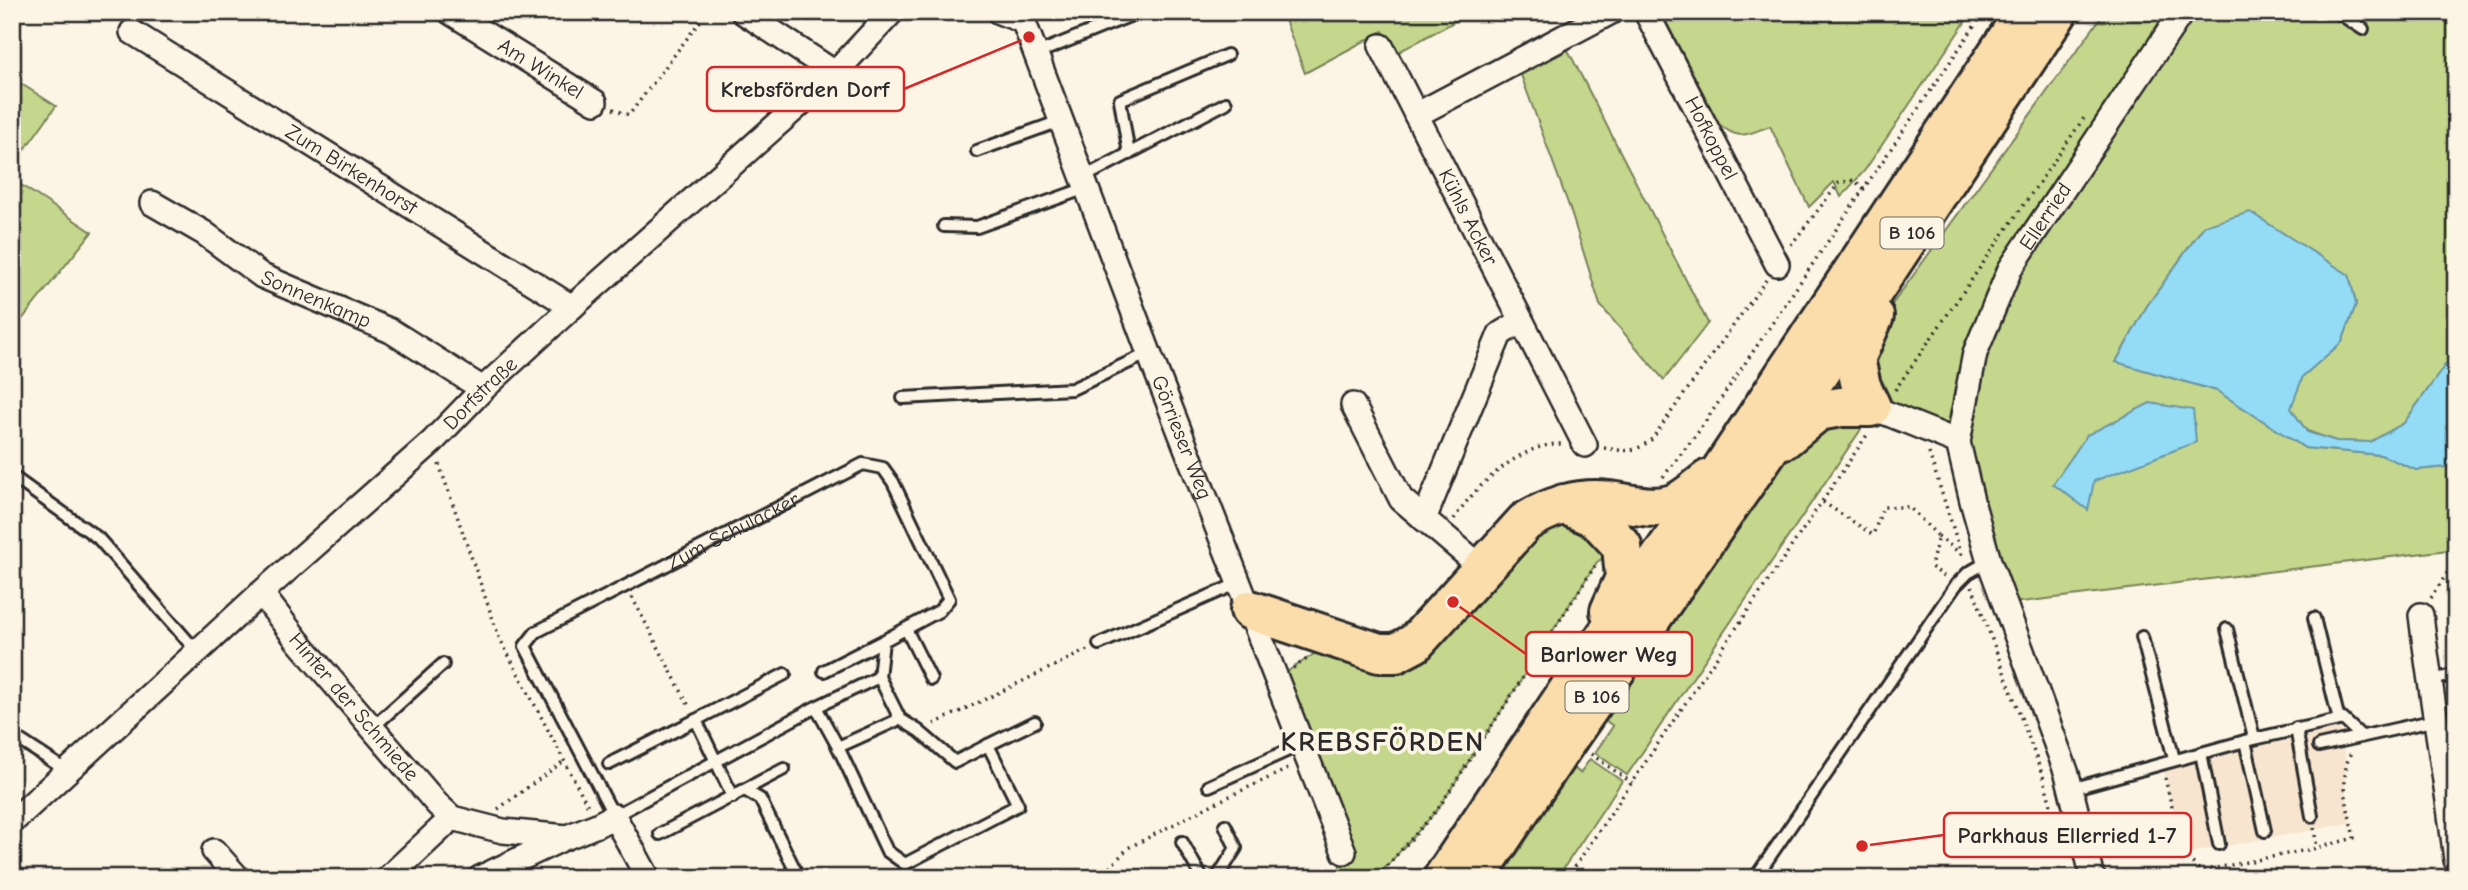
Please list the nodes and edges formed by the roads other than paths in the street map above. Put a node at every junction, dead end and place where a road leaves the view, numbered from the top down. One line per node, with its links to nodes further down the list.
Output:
1 (450, 12): 19 (street, Am Winkel)
2 (743, 12): 18 (street)
3 (892, 12): 18 (street, Dorfstraße)
4 (999, 12): 12 (street, Görrieser Weg)
5 (1139, 12): 16 (lane)
6 (1611, 12): 21 (street)
7 (1646, 12): 29 (street, Hofkoppel)
8 (2025, 12): 40 (highway, B 106)
9 (2058, 12): 28 (highway, B 106)
10 (2182, 12): 37 (street, Ellerried)
11 (2337, 12): 13 (lane)
12 (1021, 16): 16 (street, Görrieser Weg)
13 (2363, 29)
14 (132, 32): 30 (street, Zum Birkenhorst)
15 (1381, 46): 21 (street, Kühls Acker)
16 (1035, 54): 22 (street, Görrieser Weg)
17 (1227, 55): 24 (lane)
18 (835, 73): 30 (street, Dorfstraße)
19 (595, 102)
20 (1226, 103): 24 (lane)
21 (1416, 115): 31 (street, Kühls Acker)
22 (1060, 121): 23 (lane); 25 (street, Görrieser Weg)
23 (976, 151)
24 (1129, 154): 25 (lane)
25 (1084, 183): 27 (lane); 32 (street, Görrieser Weg)
26 (152, 202): 33 (street, Sonnenkamp)
27 (944, 226)
28 (1916, 226): 36 (highway); 39 (highway, B 106)
29 (1777, 264)
30 (572, 307): 33 (street, Dorfstraße)
31 (1520, 321): 38 (street, Kühls Acker); 43 (street)
32 (1149, 353): 34 (lane); 47 (street, Görrieser Weg)
33 (482, 389): 46 (street, Dorfstraße)
34 (903, 398)
35 (1353, 405): 43 (street)
36 (1875, 409): 37 (street); 39 (highway)
37 (1958, 442): 44 (street, Ellerried)
38 (1585, 445)
39 (1766, 453): 94 (highway, B 106)
40 (1720, 472): 42 (highway); 57 (highway, B 106)
41 (16, 479): 55 (lane)
42 (1564, 504): 45 (highway); 57 (highway)
43 (1424, 519): 45 (street)
44 (1989, 561): 86 (street, Ellerried); 113 (lane)
45 (1482, 568): 47 (highway)
46 (261, 593): 55 (street, Dorfstraße); 70 (street, Hinter der Schmiede)
47 (1244, 596): 54 (lane); 78 (street, Görrieser Weg)
48 (2421, 615): 63 (street)
49 (2314, 618): 67 (lane)
50 (906, 629): 53 (lane, Zum Schulacker); 62 (lane); 91 (lane, Zum Schulacker)
51 (2227, 629): 74 (lane)
52 (2142, 638): 80 (lane)
53 (883, 641): 58 (lane, Zum Schulacker); 61 (lane)
54 (1099, 645)
55 (198, 653): 84 (street, Dorfstraße)
56 (443, 663): 70 (lane)
57 (1582, 670): 94 (highway, B 106)
58 (824, 671)
59 (785, 674): 66 (lane)
60 (2456, 674): 63 (lane)
61 (880, 677): 64 (lane); 65 (lane)
62 (931, 679)
63 (2429, 681): 68 (street)
64 (816, 707): 77 (lane); 81 (lane)
65 (900, 719): 75 (lane); 77 (lane)
66 (696, 720): 81 (lane); 82 (lane)
67 (2339, 720): 71 (lane); 73 (lane)
68 (2436, 720): 73 (lane); 102 (street)
69 (1035, 722): 75 (lane)
70 (373, 727): 90 (street, Hinter der Schmiede)
71 (2296, 728): 74 (lane); 89 (lane)
72 (12, 735): 84 (lane)
73 (2361, 736): 76 (lane)
74 (2249, 739): 79 (lane); 95 (lane)
75 (988, 745): 77 (lane)
76 (2319, 746)
77 (838, 747)
78 (1305, 751): 85 (lane); 101 (street, Görrieser Weg)
79 (2201, 753): 80 (lane); 99 (lane)
80 (2174, 760): 86 (lane)
81 (716, 761): 88 (lane); 91 (lane)
82 (609, 764)
83 (784, 769): 87 (lane)
84 (67, 771): 92 (street, Dorfstraße)
85 (1209, 786)
86 (2071, 789): 114 (street, Ellerried)
87 (746, 791): 88 (lane); 107 (lane)
88 (733, 797): 96 (lane)
89 (2312, 816)
90 (452, 818): 97 (street); 104 (street)
91 (606, 820): 97 (street); 106 (street, Zum Schulacker)
92 (12, 822)
93 (1225, 825): 109 (lane)
94 (1491, 829): 110 (highway); 111 (highway, B 106); 112 (highway, B 106)
95 (2265, 831)
96 (660, 834)
97 (567, 837): 105 (street)
98 (1182, 842): 108 (lane)
99 (2219, 845)
100 (214, 851): 103 (street)
101 (1345, 852)
102 (2456, 860)
103 (238, 878)
104 (388, 878)
105 (480, 878)
106 (648, 878)
107 (799, 878)
108 (1202, 878)
109 (1217, 878)
110 (1435, 878)
111 (1443, 878)
112 (1478, 878)
113 (1755, 878)
114 (2093, 878)

